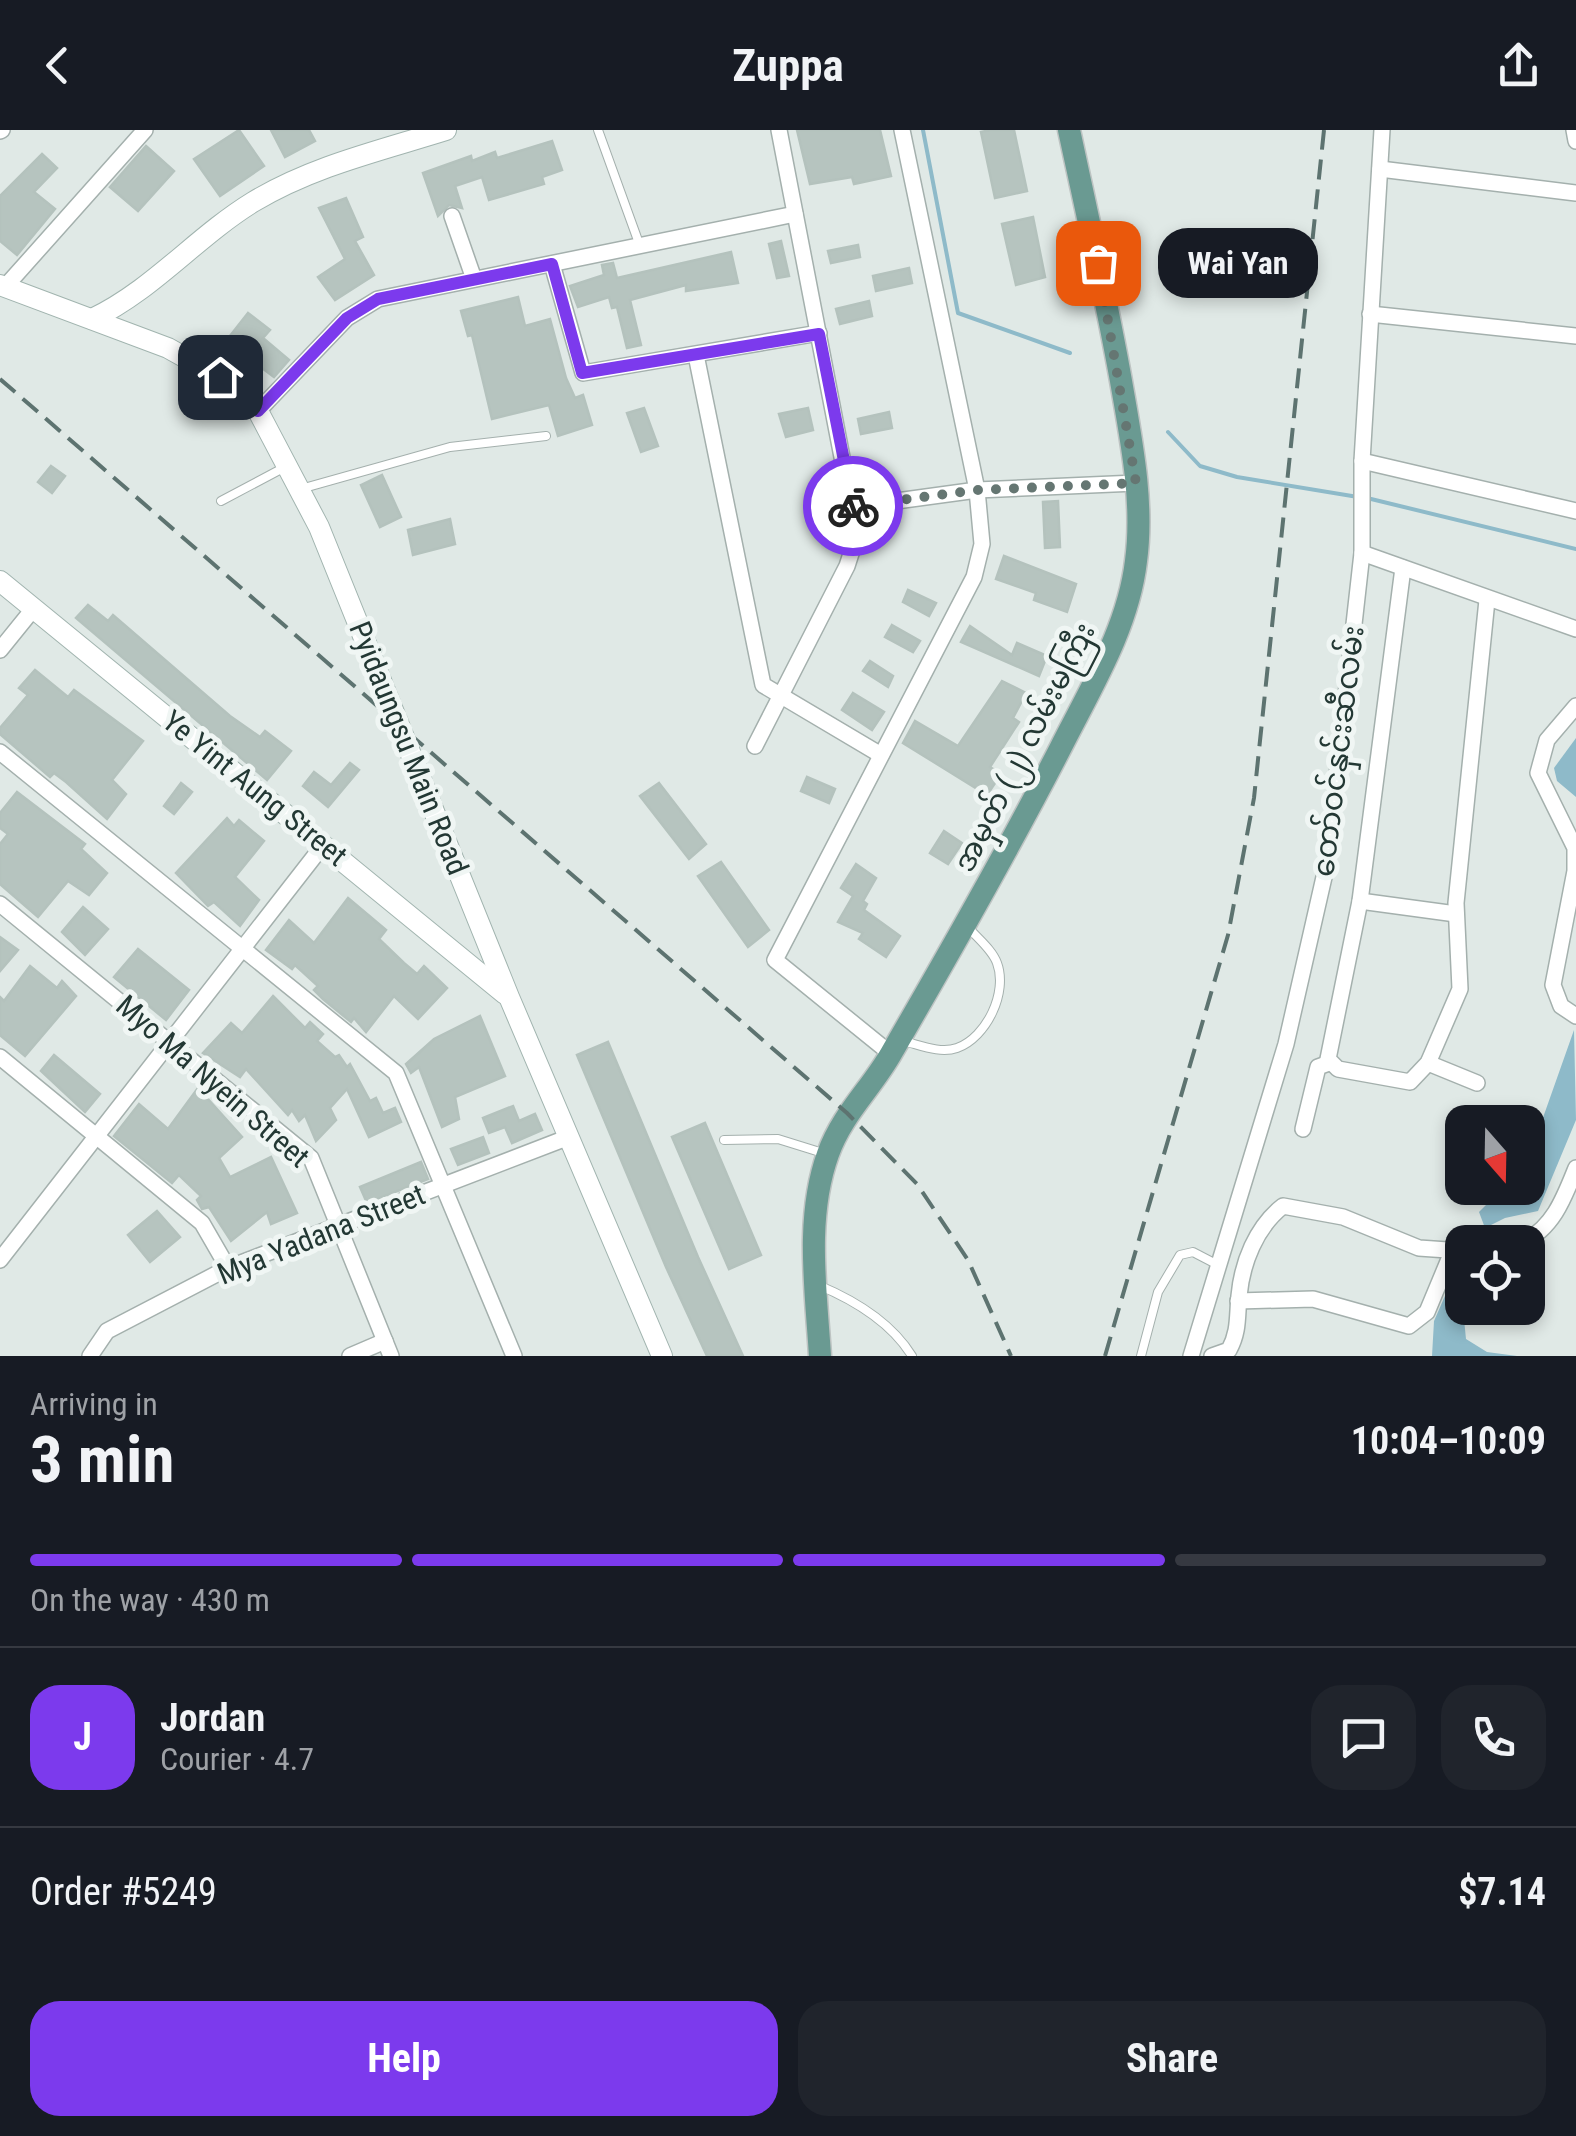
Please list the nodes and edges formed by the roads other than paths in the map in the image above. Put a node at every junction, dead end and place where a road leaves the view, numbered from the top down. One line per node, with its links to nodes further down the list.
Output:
1 (144, 130): 18 (street)
2 (446, 130): 9 (main road)
3 (598, 130): 15 (lane)
4 (779, 130): 13 (street)
5 (902, 130): 30 (street)
6 (1069, 130): 28 (main road, အမှတ် (၂) လမ်းမကြီး)
7 (1382, 130): 11 (street, တော်ဝင်နှင်းဆီလမ်း)
8 (1574, 130): 10 (street)
9 (396, 137): 20 (main road)
10 (1576, 141)
11 (1380, 170): 12 (street); 19 (street, တော်ဝင်နှင်းဆီလမ်း)
12 (1576, 193)
13 (796, 214): 15 (street); 21 (street)
14 (452, 216): 17 (street)
15 (640, 246): 16 (street)
16 (552, 264): 17 (street); 23 (street)
17 (474, 279): 24 (street)
18 (3, 286): 20 (main road, Pyidaungsu Main Road)
19 (1370, 314): 22 (street); 26 (street, တော်ဝင်နှင်းဆီလမ်း)
20 (92, 319): 24 (main road, Pyidaungsu Main Road)
21 (819, 334): 23 (street); 32 (street)
22 (1576, 336)
23 (696, 354): 41 (street)
24 (258, 411): 27 (main road, Pyidaungsu Main Road)
25 (546, 436): 29 (lane)
26 (1362, 460): 33 (street); 34 (street, တော်ဝင်နှင်းဆီလမ်း)
27 (287, 466): 29 (main road, Pyidaungsu Main Road); 31 (lane)
28 (1136, 483): 30 (street); 50 (main road, အမှတ် (၂) လမ်းမကြီး)
29 (300, 490): 52 (main road, Pyidaungsu Main Road)
30 (978, 490): 32 (street); 45 (street)
31 (221, 501)
32 (854, 507): 41 (street)
33 (1576, 511)
34 (1362, 553): 35 (street); 71 (street, တော်ဝင်နှင်းဆီလမ်း)
35 (1403, 568): 37 (street); 47 (street)
36 (0, 581): 38 (main road, Ye Yint Aung Street)
37 (1487, 600): 39 (street); 49 (street)
38 (34, 608): 40 (street); 46 (main road, Ye Yint Aung Street)
39 (1576, 629)
40 (0, 650)
41 (780, 698): 43 (street); 45 (street)
42 (1576, 706): 53 (street)
43 (755, 746)
44 (0, 752): 51 (street)
45 (882, 755): 55 (street)
46 (324, 844): 51 (street); 52 (main road, Ye Yint Aung Street)
47 (1360, 901): 49 (street); 57 (street)
48 (0, 904): 54 (street, Myo Ma Nyein Street)
49 (1456, 914): 58 (street)
50 (965, 924): 55 (main road, အမှတ် (၂) လမ်းမကြီး); 55 (lane)
51 (242, 948): 54 (street); 66 (street)
52 (508, 997): 62 (main road, Pyidaungsu Main Road)
53 (1576, 1016)
54 (170, 1041): 61 (street); 67 (street, Myo Ma Nyein Street)
55 (895, 1047): 64 (main road, အမှတ် (၂) လမ်းမကြီး)
56 (0, 1057): 61 (street)
57 (1330, 1063): 58 (street); 60 (street)
58 (1428, 1063): 59 (street)
59 (1477, 1083)
60 (1303, 1130)
61 (95, 1132): 70 (street); 72 (street)
62 (569, 1137): 66 (street, Mya Yadana Street); 80 (main road, Pyidaungsu Main Road)
63 (724, 1140): 64 (lane)
64 (828, 1155): 74 (main road, အမှတ် (၂) လမ်းမကြီး)
65 (1576, 1168): 68 (street)
66 (442, 1186): 67 (street, Mya Yadana Street); 79 (street)
67 (338, 1226): 72 (street, Mya Yadana Street); 76 (street, Myo Ma Nyein Street)
68 (1545, 1228)
69 (1445, 1250): 75 (street)
70 (0, 1260)
71 (1218, 1265): 83 (lane); 84 (street, တော်ဝင်နှင်းဆီလမ်း)
72 (228, 1268): 77 (street, Mya Yadana Street)
73 (1445, 1275): 75 (street)
74 (816, 1284): 81 (main road, အမှတ် (၂) လမ်းမကြီး); 82 (lane)
75 (1238, 1301): 85 (street)
76 (388, 1349): 78 (street)
77 (90, 1356)
78 (350, 1356)
79 (514, 1356)
80 (662, 1356)
81 (820, 1356)
82 (912, 1356)
83 (1141, 1356)
84 (1191, 1356)
85 (1212, 1356)

